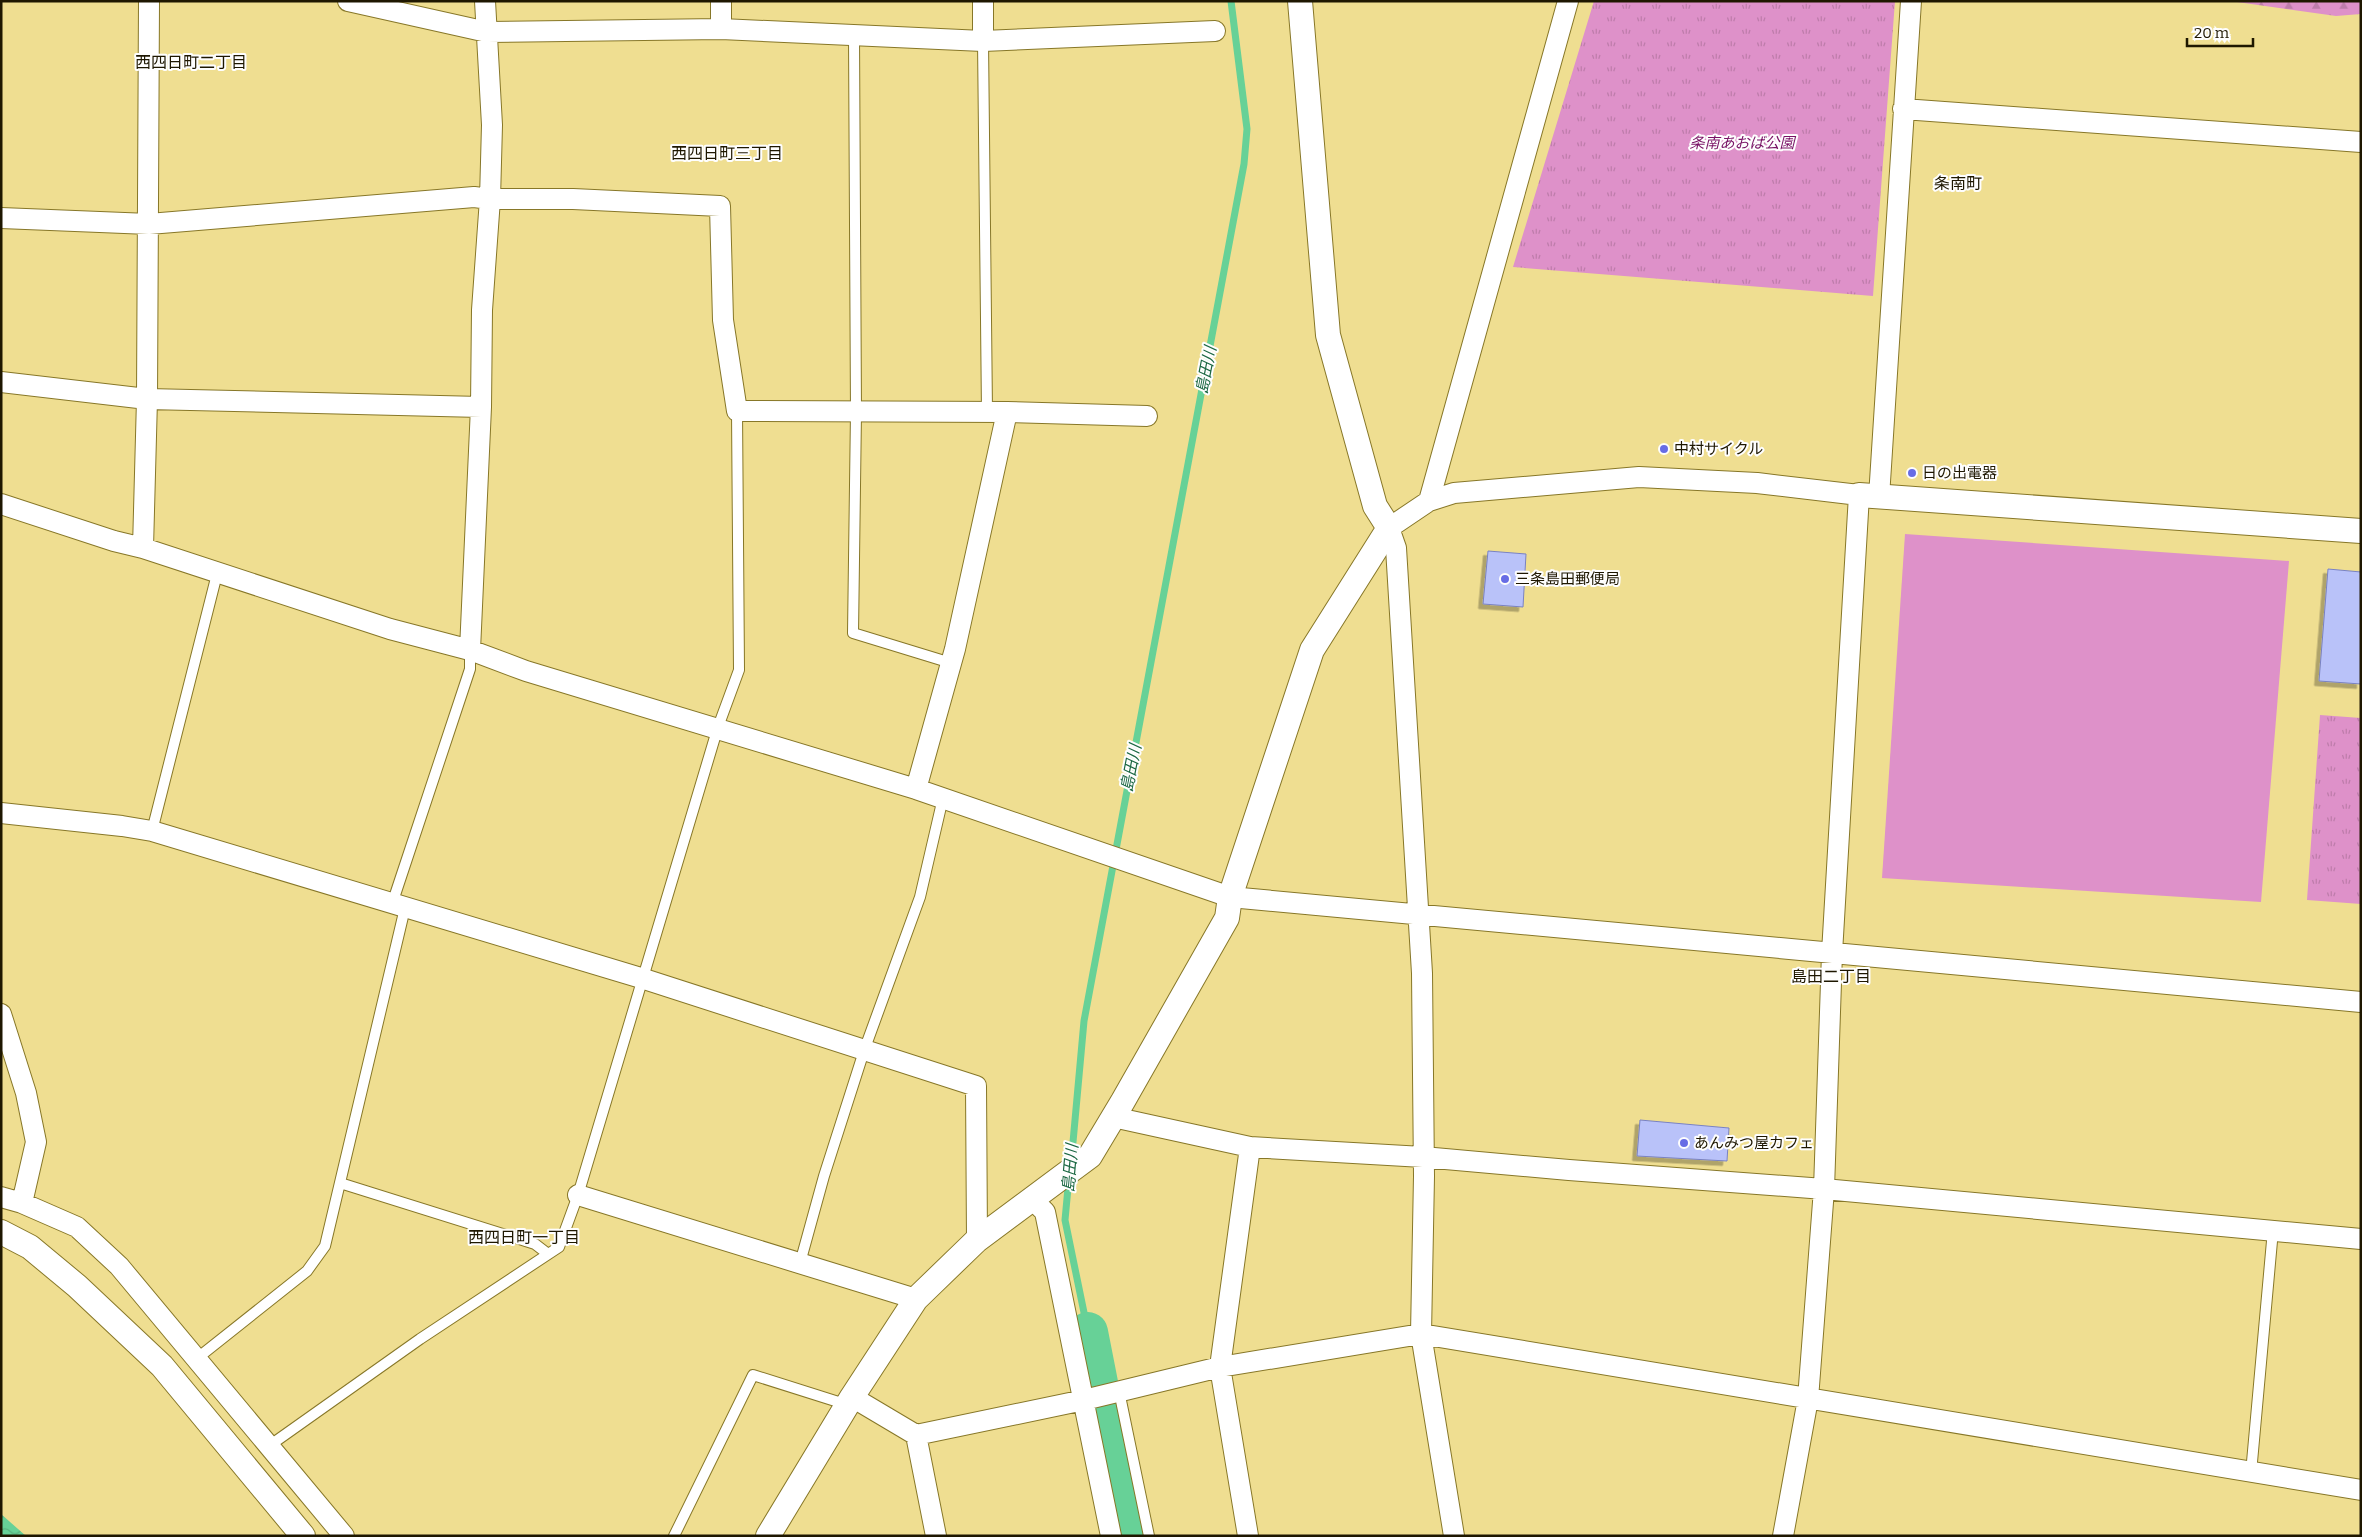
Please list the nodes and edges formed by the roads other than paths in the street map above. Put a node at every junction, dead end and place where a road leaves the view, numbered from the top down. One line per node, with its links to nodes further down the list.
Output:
1 (149, 1): 18 (street)
2 (348, 1): 11 (street)
3 (485, 1): 11 (street)
4 (721, 1): 9 (street)
5 (983, 1): 13 (street)
6 (1300, 1): 30 (street)
7 (1568, 1): 28 (street)
8 (1911, 1): 14 (street)
9 (722, 29): 11 (street); 12 (street)
10 (1215, 31): 13 (street)
11 (487, 32): 16 (street)
12 (854, 35): 13 (street); 23 (lane)
13 (983, 41): 24 (lane)
14 (1903, 109): 15 (street); 27 (street)
15 (2361, 142)
16 (490, 199): 18 (street); 21 (street); 22 (street)
17 (1, 218): 18 (street)
18 (149, 224): 20 (street)
19 (1, 382): 20 (street)
20 (148, 399): 21 (street); 32 (street)
21 (481, 407): 34 (street)
22 (737, 411): 23 (street); 36 (lane)
23 (856, 412): 24 (street); 35 (lane)
24 (987, 412): 25 (street)
25 (1008, 412): 26 (street); 35 (street)
26 (1147, 416)
27 (1869, 496): 28 (street); 31 (street); 44 (street)
28 (1429, 501): 30 (street)
29 (1, 504): 32 (street)
30 (1390, 528): 41 (street); 43 (street)
31 (2361, 532)
32 (143, 548): 33 (street)
33 (217, 574): 34 (street); 40 (lane)
34 (470, 650): 36 (street); 42 (lane)
35 (951, 663): 37 (street)
36 (718, 727): 37 (street); 45 (lane)
37 (916, 789): 38 (street)
38 (943, 798): 41 (street); 48 (lane)
39 (1, 813): 40 (street)
40 (152, 831): 42 (street)
41 (1230, 897): 43 (street); 49 (street)
42 (398, 906): 45 (street); 52 (lane)
43 (1419, 915): 44 (street); 51 (street)
44 (1832, 953): 46 (street); 53 (street)
45 (641, 978): 48 (street); 54 (lane)
46 (2361, 1002)
47 (1, 1014): 57 (street)
48 (865, 1048): 61 (street); 63 (lane)
49 (1113, 1117): 50 (street); 56 (street)
50 (1250, 1147): 51 (street); 67 (street)
51 (1423, 1157): 53 (street); 65 (street)
52 (340, 1183): 62 (lane); 66 (lane)
53 (1824, 1189): 58 (street); 69 (street)
54 (578, 1195): 62 (lane); 63 (street)
55 (1, 1197): 57 (street)
56 (1032, 1199): 61 (street); 70 (street)
57 (22, 1203): 66 (street)
58 (2273, 1230): 60 (street); 74 (lane)
59 (1, 1232): 76 (street)
60 (2361, 1239)
61 (977, 1240): 64 (street)
62 (548, 1254): 73 (lane)
63 (800, 1263): 64 (street)
64 (916, 1299): 71 (street)
65 (1421, 1334): 67 (street); 69 (street); 84 (street)
66 (195, 1360): 73 (street)
67 (1220, 1367): 68 (street); 83 (street)
68 (1119, 1391): 70 (street); 82 (lane)
69 (1808, 1399): 74 (street); 85 (street)
70 (1084, 1400): 72 (street); 81 (street)
71 (850, 1401): 72 (street); 78 (lane); 79 (street)
72 (916, 1435): 80 (street)
73 (268, 1446): 77 (street)
74 (2251, 1473): 75 (street)
75 (2361, 1490)
76 (303, 1536)
77 (344, 1536)
78 (674, 1536)
79 (768, 1536)
80 (936, 1536)
81 (1111, 1536)
82 (1149, 1536)
83 (1248, 1536)
84 (1454, 1536)
85 (1783, 1536)

